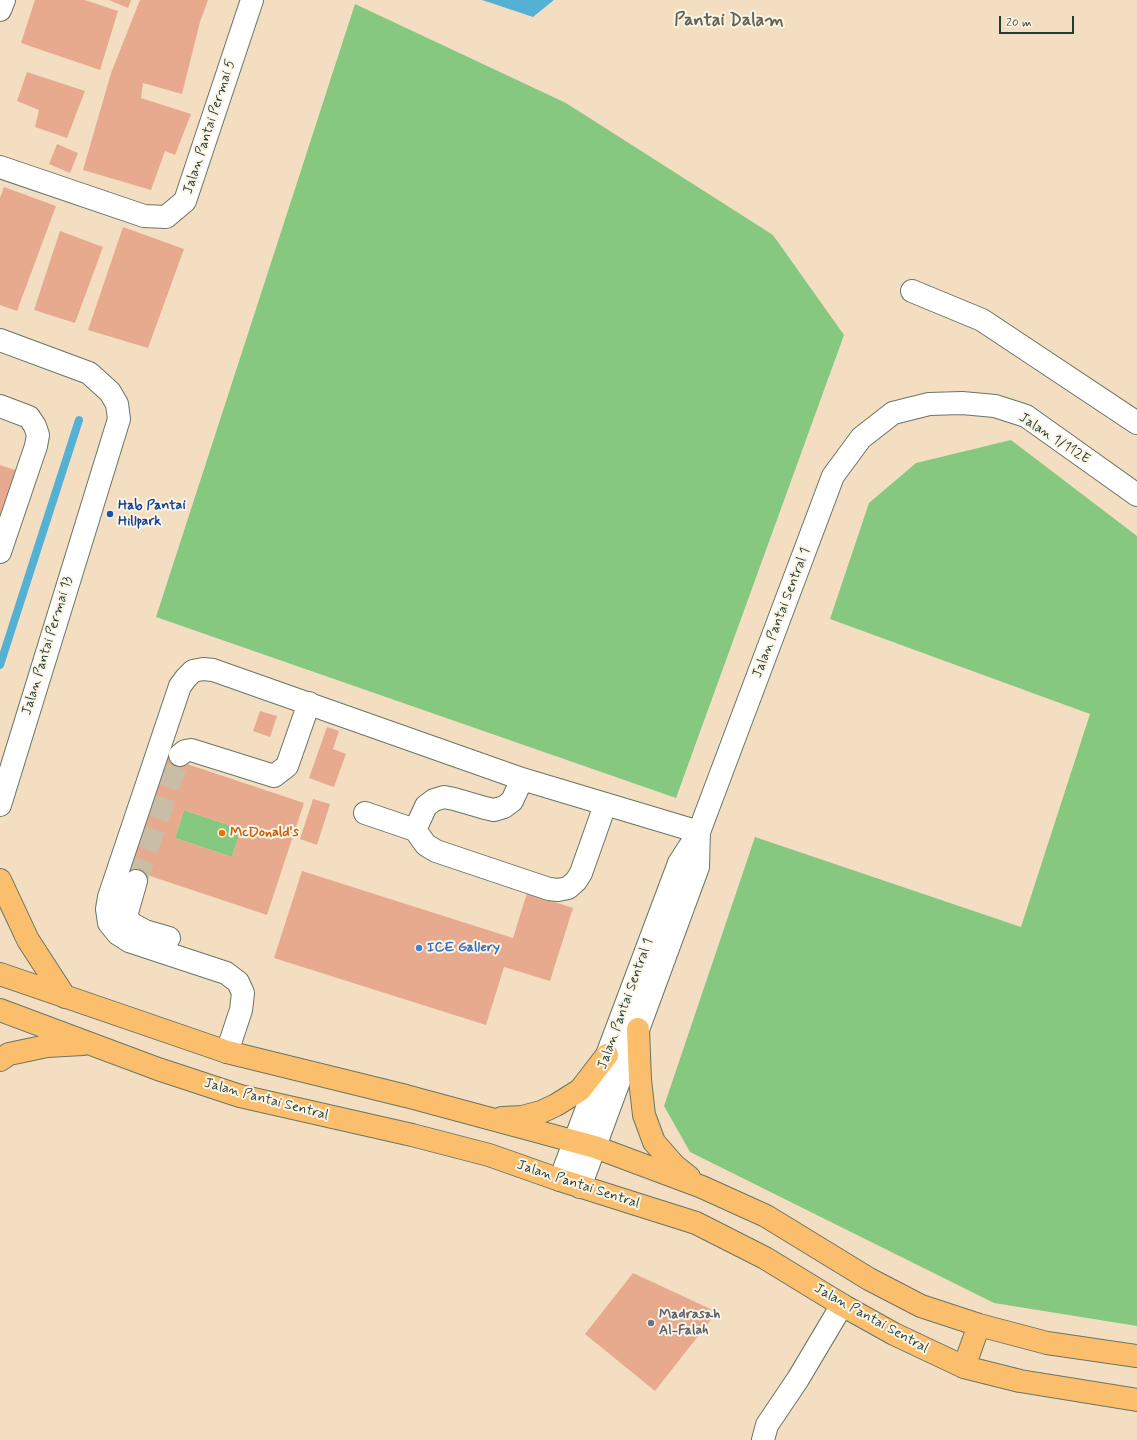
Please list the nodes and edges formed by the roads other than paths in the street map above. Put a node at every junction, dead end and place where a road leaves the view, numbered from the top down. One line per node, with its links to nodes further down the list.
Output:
1 (4, 0): 3 (street)
2 (252, 0): 4 (street, Jalan Pantai Permai 5)
3 (0, 10)
4 (0, 167)
5 (912, 290): 9 (street)
6 (0, 340): 15 (street, Jalan Pantai Permai 13)
7 (0, 406): 11 (street)
8 (893, 413): 10 (street, Jalan 1/112E); 19 (street, Jalan Pantai Sentral 1)
9 (1137, 423)
10 (1137, 494)
11 (0, 552)
12 (309, 703): 13 (street); 14 (street); 22 (street)
13 (180, 756)
14 (522, 779): 16 (street); 18 (street)
15 (0, 805)
16 (605, 805): 18 (street); 19 (street)
17 (365, 813): 18 (street)
18 (415, 830)
19 (699, 832): 26 (street, Jalan Pantai Sentral 1); 29 (street, Jalan Pantai Sentral 1)
20 (0, 880): 24 (main road)
21 (136, 881): 22 (street)
22 (197, 964): 28 (street)
23 (0, 974): 24 (main road)
24 (65, 997): 28 (main road)
25 (0, 1010): 27 (main road, Jalan Pantai Sentral)
26 (638, 1029): 33 (street, Jalan Pantai Sentral 1); 35 (main road)
27 (92, 1044): 30 (main road); 34 (main road, Jalan Pantai Sentral)
28 (227, 1052): 31 (main road)
29 (607, 1055): 31 (main road); 32 (street, Jalan Pantai Sentral 1)
30 (0, 1060)
31 (483, 1118): 32 (main road)
32 (574, 1140): 33 (main road); 34 (street, Jalan Pantai Sentral 1)
33 (595, 1147): 34 (street, Jalan Pantai Sentral 1); 35 (main road)
34 (570, 1183): 36 (main road, Jalan Pantai Sentral)
35 (702, 1187): 37 (main road)
36 (842, 1305): 39 (main road, Jalan Pantai Sentral); 41 (street)
37 (979, 1325): 38 (main road); 39 (main road)
38 (1137, 1356)
39 (964, 1367): 40 (main road, Jalan Pantai Sentral)
40 (1137, 1400)
41 (763, 1440)

